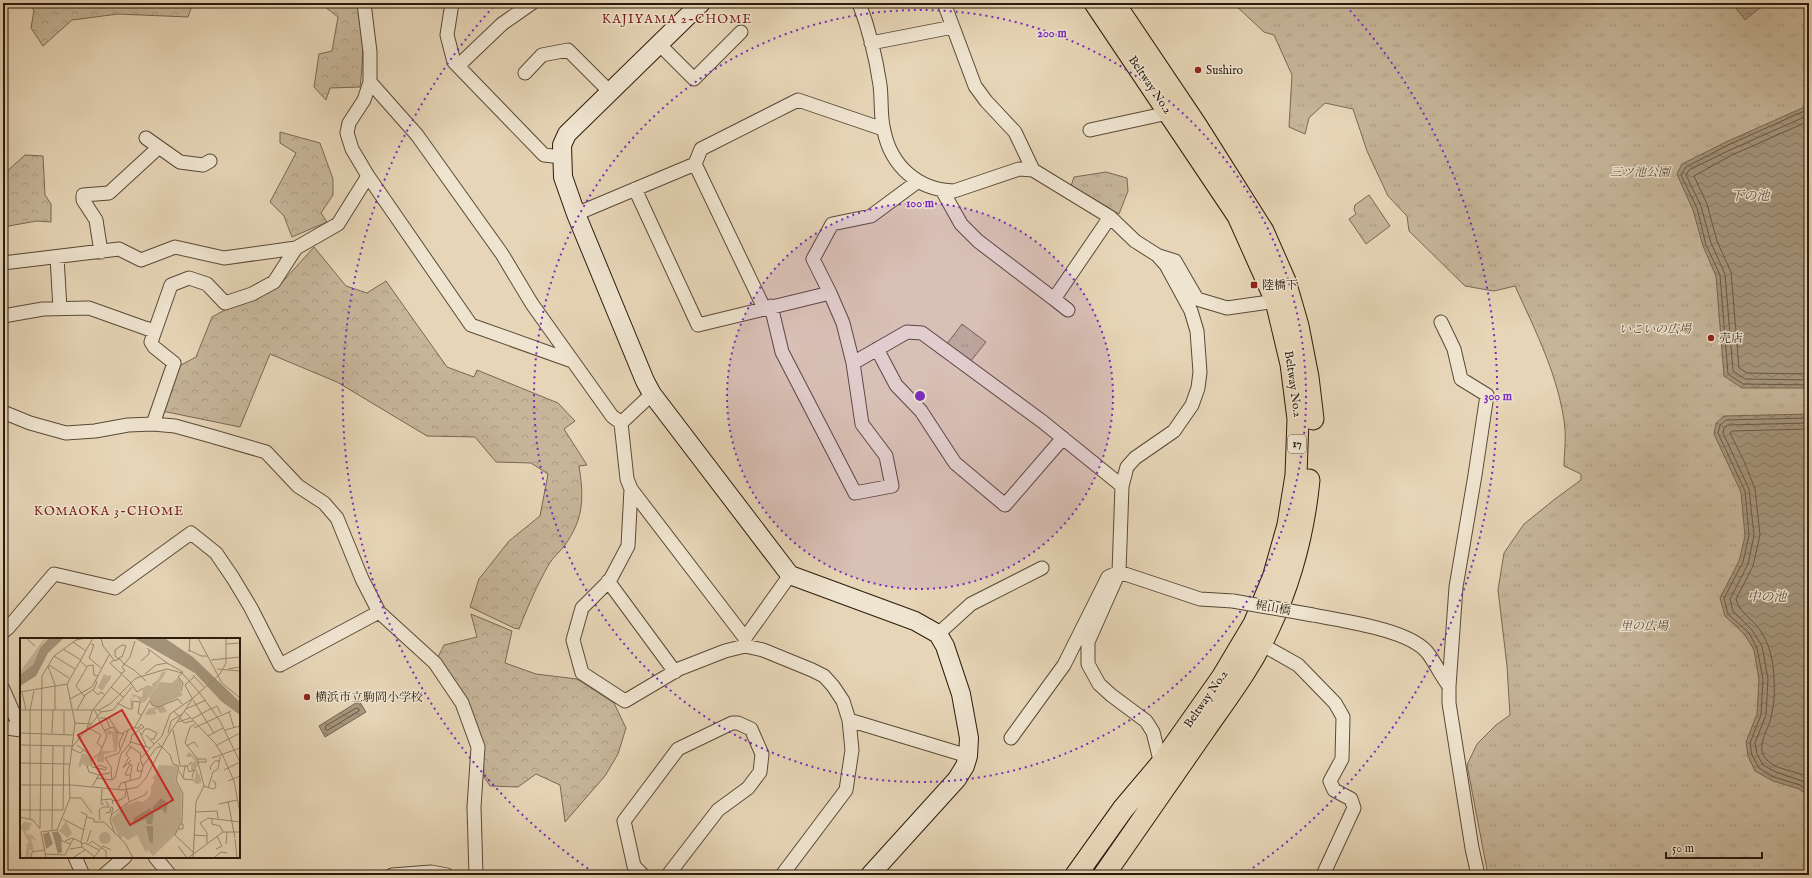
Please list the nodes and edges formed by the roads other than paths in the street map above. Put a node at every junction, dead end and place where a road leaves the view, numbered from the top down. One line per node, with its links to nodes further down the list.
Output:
1 (364, 3): 15 (street)
2 (452, 3): 13 (street)
3 (532, 3): 13 (street)
4 (701, 3): 11 (street)
5 (859, 3): 12 (street)
6 (944, 3): 9 (street)
7 (1095, 3): 17 (main road, Beltway No.2 / 17)
8 (1114, 3): 64 (main road, Beltway No.2 / 17)
9 (953, 27): 12 (street); 25 (street)
10 (741, 32): 11 (street)
11 (659, 44): 16 (street)
12 (871, 44): 18 (street)
13 (458, 66): 22 (street)
14 (525, 73): 16 (street)
15 (370, 82): 26 (street); 47 (street)
16 (610, 92): 22 (street)
17 (1168, 113): 19 (street); 39 (main road, Beltway No.2 / 17)
18 (883, 129): 24 (street); 27 (street)
19 (1090, 130)
20 (146, 138): 21 (street)
21 (158, 148): 23 (street); 33 (street)
22 (562, 157): 30 (street)
23 (210, 161)
24 (695, 164): 28 (street); 40 (street)
25 (1033, 170): 29 (street); 31 (street)
26 (368, 176): 32 (street); 47 (street)
27 (917, 182): 29 (street); 37 (street)
28 (635, 189): 30 (street); 40 (street)
29 (942, 190): 38 (street)
30 (576, 214): 49 (street)
31 (1110, 217): 34 (street); 38 (street)
32 (296, 248): 33 (street); 45 (street)
33 (101, 252): 35 (street)
34 (1157, 255): 39 (street); 54 (street)
35 (57, 257): 36 (street); 41 (street)
36 (3, 263)
37 (830, 293): 40 (street); 48 (street)
38 (1054, 299): 42 (street)
39 (1276, 301): 74 (main road, Beltway No.2 / 17)
40 (767, 307): 48 (street)
41 (60, 309): 43 (street); 45 (street)
42 (1068, 310)
43 (3, 316)
44 (1441, 322): 66 (street)
45 (155, 331): 52 (street)
46 (877, 349): 48 (street); 53 (street); 53 (street)
47 (572, 361): 51 (street)
48 (853, 363)
49 (652, 394): 51 (street); 58 (street)
50 (3, 412): 52 (street)
51 (621, 423): 55 (street)
52 (153, 424): 60 (street)
53 (1063, 438): 54 (street)
54 (1122, 486): 57 (street)
55 (631, 490): 59 (street); 63 (street)
56 (1042, 568): 62 (street)
57 (1119, 572): 66 (street, 梶山橋, bridge); 72 (street); 74 (street)
58 (790, 576): 62 (street); 63 (street)
59 (608, 581): 65 (street); 65 (street)
60 (378, 612): 61 (street); 83 (street)
61 (3, 632)
62 (938, 634): 73 (street)
63 (745, 642): 65 (street); 68 (street)
64 (1261, 644): 89 (main road, Beltway No.2 / 17); 90 (street)
65 (675, 672)
66 (1449, 686): 91 (street)
67 (3, 689): 70 (street)
68 (849, 720): 73 (street); 86 (street)
69 (3, 725): 71 (street)
70 (20, 728)
71 (20, 730)
72 (1011, 738)
73 (968, 756): 87 (street)
74 (1161, 764): 88 (main road, Beltway No.2 / 17)
75 (75, 858): 78 (street)
76 (124, 858): 79 (street)
77 (156, 858): 80 (street)
78 (83, 875)
79 (104, 875)
80 (170, 875)
81 (392, 875): 82 (street)
82 (447, 875)
83 (476, 875)
84 (643, 875): 85 (street)
85 (668, 875)
86 (782, 875)
87 (870, 875)
88 (1076, 875)
89 (1104, 875)
90 (1323, 875)
91 (1478, 875)

